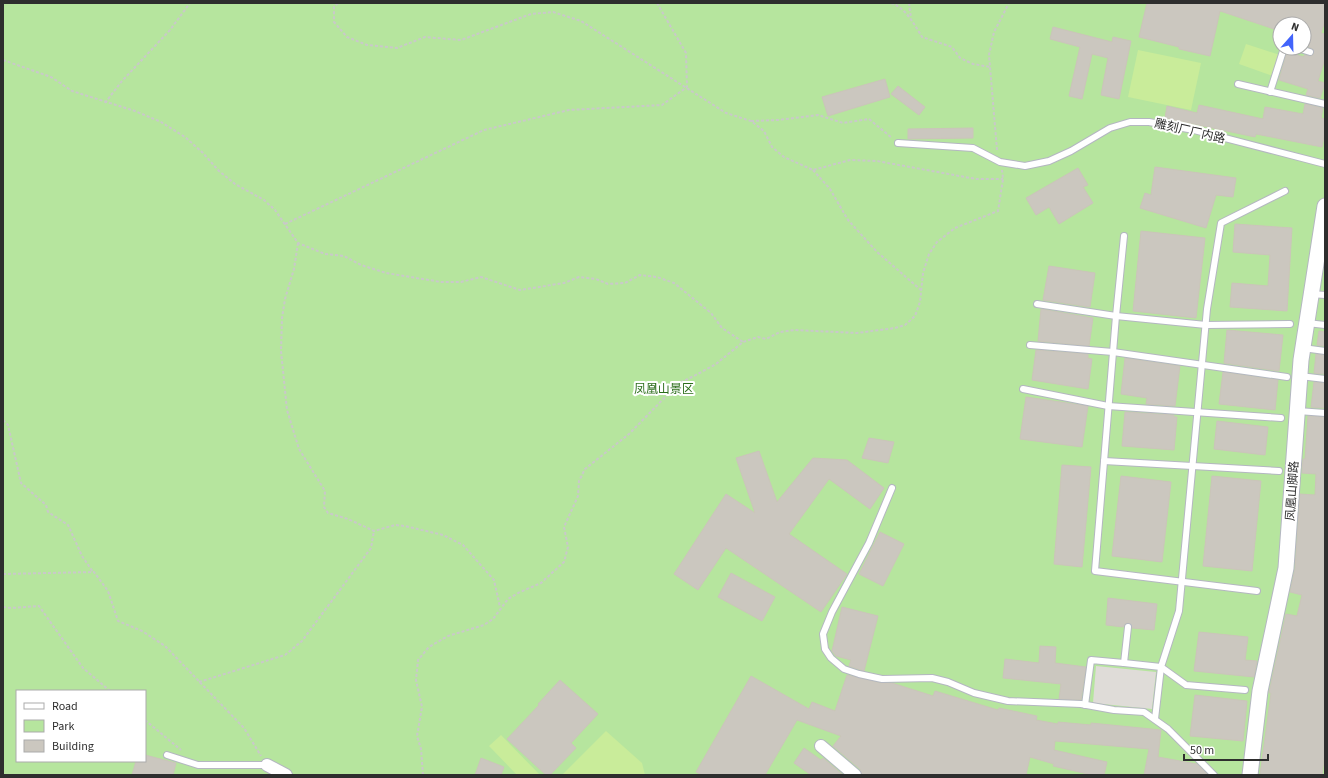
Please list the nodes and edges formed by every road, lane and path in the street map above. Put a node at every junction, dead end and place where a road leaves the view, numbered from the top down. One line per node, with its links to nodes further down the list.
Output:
1 (190, 3): 16 (path)
2 (338, 3): 14 (path)
3 (657, 3): 14 (path)
4 (864, 3): 5 (path)
5 (870, 3)
6 (891, 3): 9 (path)
7 (909, 3): 9 (path)
8 (1009, 3): 12 (path)
9 (911, 18): 12 (path)
10 (1281, 56): 15 (lane)
11 (3, 60): 16 (path)
12 (990, 67): 20 (path)
13 (1238, 84): 15 (lane)
14 (687, 87): 18 (path); 26 (path)
15 (1270, 92): 17 (lane)
16 (105, 103): 26 (path)
17 (1325, 104)
18 (751, 122): 19 (path); 22 (path)
19 (898, 142): 20 (lane, 雕刻厂厂内路)
20 (1000, 162): 21 (lane, 雕刻厂厂内路); 23 (path)
21 (1325, 164)
22 (812, 170): 23 (path); 30 (path)
23 (1003, 178): 30 (path)
24 (1285, 191): 36 (lane)
25 (1325, 212): 28 (street, 凤凰山脚路)
26 (284, 224): 29 (path)
27 (1124, 236): 33 (lane)
28 (1322, 242): 31 (street, 凤凰山脚路)
29 (298, 243): 38 (path); 57 (path)
30 (921, 290): 38 (path)
31 (1318, 295): 34 (street, 凤凰山脚路)
32 (1037, 304): 33 (lane)
33 (1116, 316): 36 (lane); 42 (lane)
34 (1307, 323): 37 (lane); 40 (street, 凤凰山脚路)
35 (1290, 324): 36 (lane)
36 (1206, 325): 43 (lane)
37 (1325, 325)
38 (743, 342): 63 (path)
39 (1030, 345): 42 (lane)
40 (1303, 348): 41 (lane); 44 (street, 凤凰山脚路)
41 (1325, 350)
42 (1113, 352): 43 (lane); 47 (lane)
43 (1202, 365): 44 (lane); 49 (lane)
44 (1294, 377): 45 (lane); 48 (street, 凤凰山脚路)
45 (1325, 379)
46 (1023, 389): 47 (lane)
47 (1108, 406): 49 (lane); 53 (lane)
48 (1298, 411): 50 (lane); 81 (street, 凤凰山脚路)
49 (1198, 412): 51 (lane); 54 (lane)
50 (1325, 413)
51 (1281, 418)
52 (3, 420): 58 (path)
53 (1104, 461): 54 (lane); 60 (lane)
54 (1193, 466): 55 (lane); 60 (lane)
55 (1278, 471)
56 (892, 488): 70 (lane)
57 (374, 531): 63 (path); 67 (path)
58 (94, 572): 59 (path); 67 (path)
59 (3, 574)
60 (1182, 583): 61 (lane); 66 (lane)
61 (1257, 591)
62 (3, 606): 68 (path)
63 (500, 608): 78 (path)
64 (1128, 627): 65 (lane)
65 (1124, 663): 66 (lane); 70 (lane)
66 (1161, 667): 69 (lane); 71 (lane)
67 (199, 682): 76 (path)
68 (109, 690)
69 (1245, 690)
70 (1085, 705): 71 (lane)
71 (1155, 719): 80 (lane)
72 (146, 721): 75 (path)
73 (821, 746): 79 (street)
74 (168, 755): 75 (lane)
75 (198, 764): 76 (lane)
76 (267, 765): 77 (street)
77 (286, 775)
78 (423, 775)
79 (855, 775)
80 (1214, 775)
81 (1250, 775)

